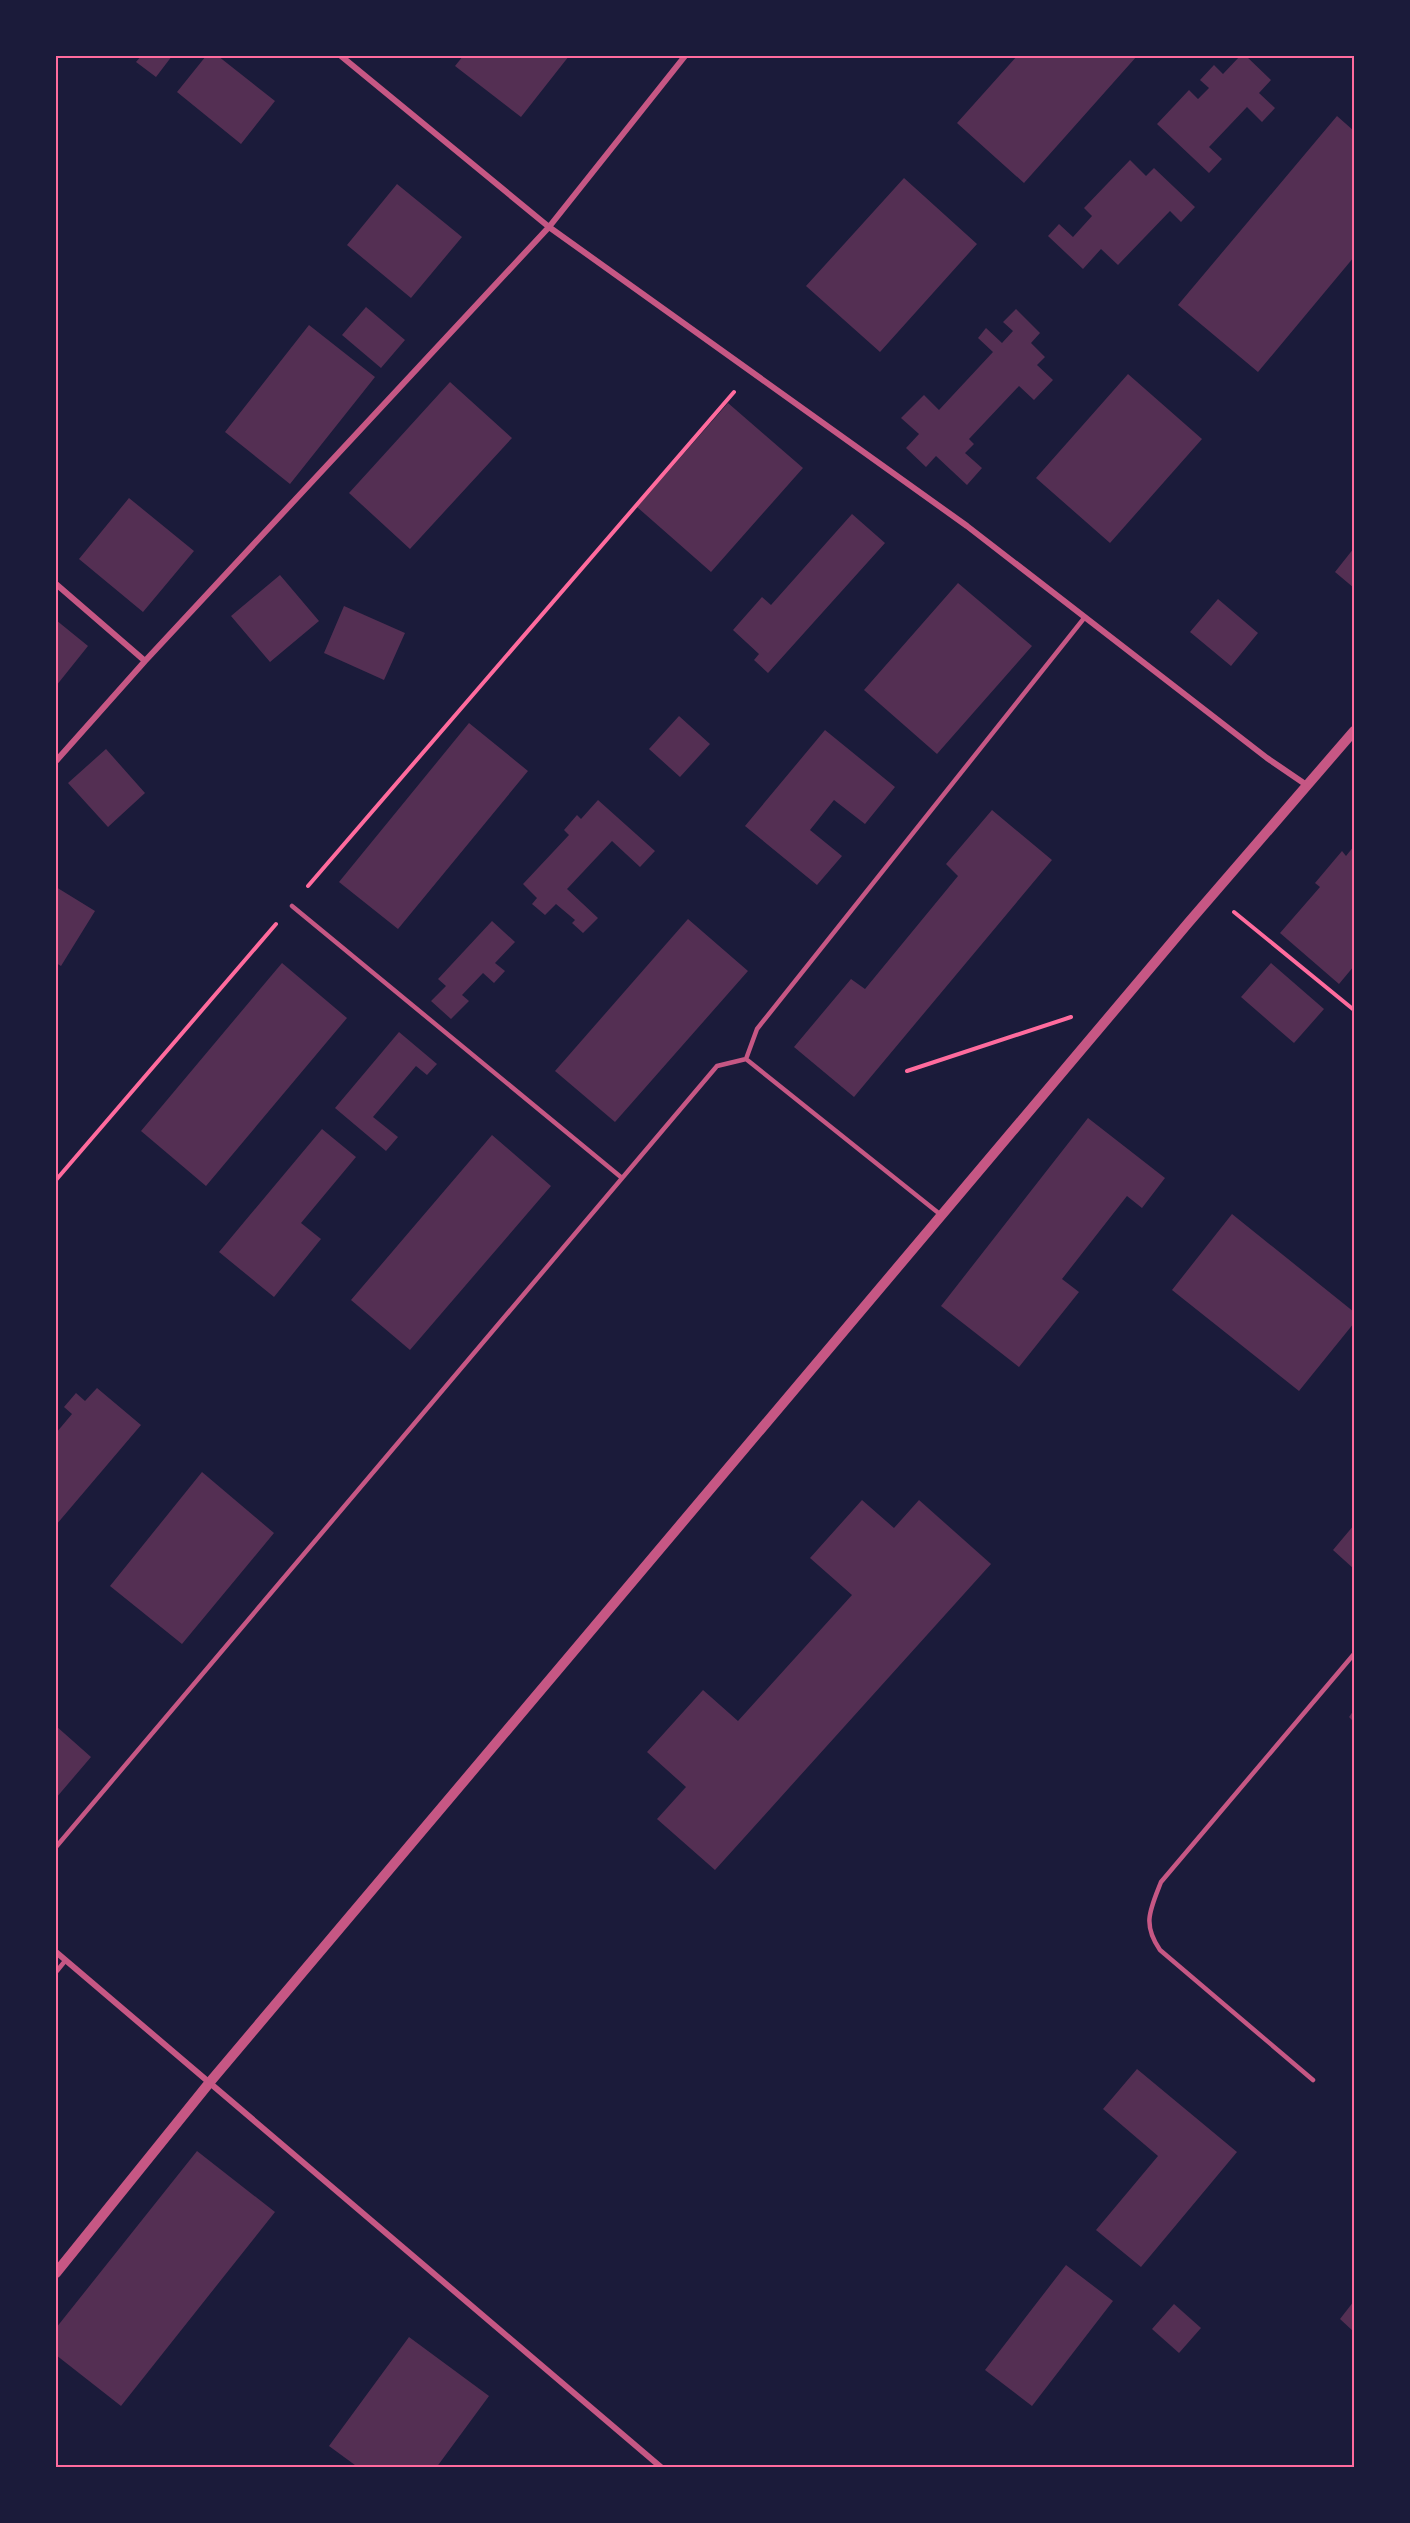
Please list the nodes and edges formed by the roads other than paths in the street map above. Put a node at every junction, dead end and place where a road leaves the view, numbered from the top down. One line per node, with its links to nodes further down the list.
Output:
1 (341, 56): 3 (street)
2 (685, 56): 3 (street)
3 (549, 227): 5 (street); 6 (street)
4 (56, 584): 6 (street)
5 (1085, 617): 9 (street); 11 (lane)
6 (145, 661): 8 (street)
7 (1354, 730): 9 (street)
8 (56, 761)
9 (1308, 786): 13 (street)
10 (292, 906): 12 (lane)
11 (747, 1059): 12 (lane); 13 (lane)
12 (622, 1178): 15 (lane)
13 (941, 1215): 20 (street)
14 (1354, 1654): 19 (lane)
15 (56, 1847)
16 (56, 1953): 17 (street)
17 (65, 1961): 18 (lane); 20 (street)
18 (56, 1972)
19 (1313, 2080)
20 (210, 2082): 21 (street); 22 (street)
21 (56, 2273)
22 (662, 2468)

